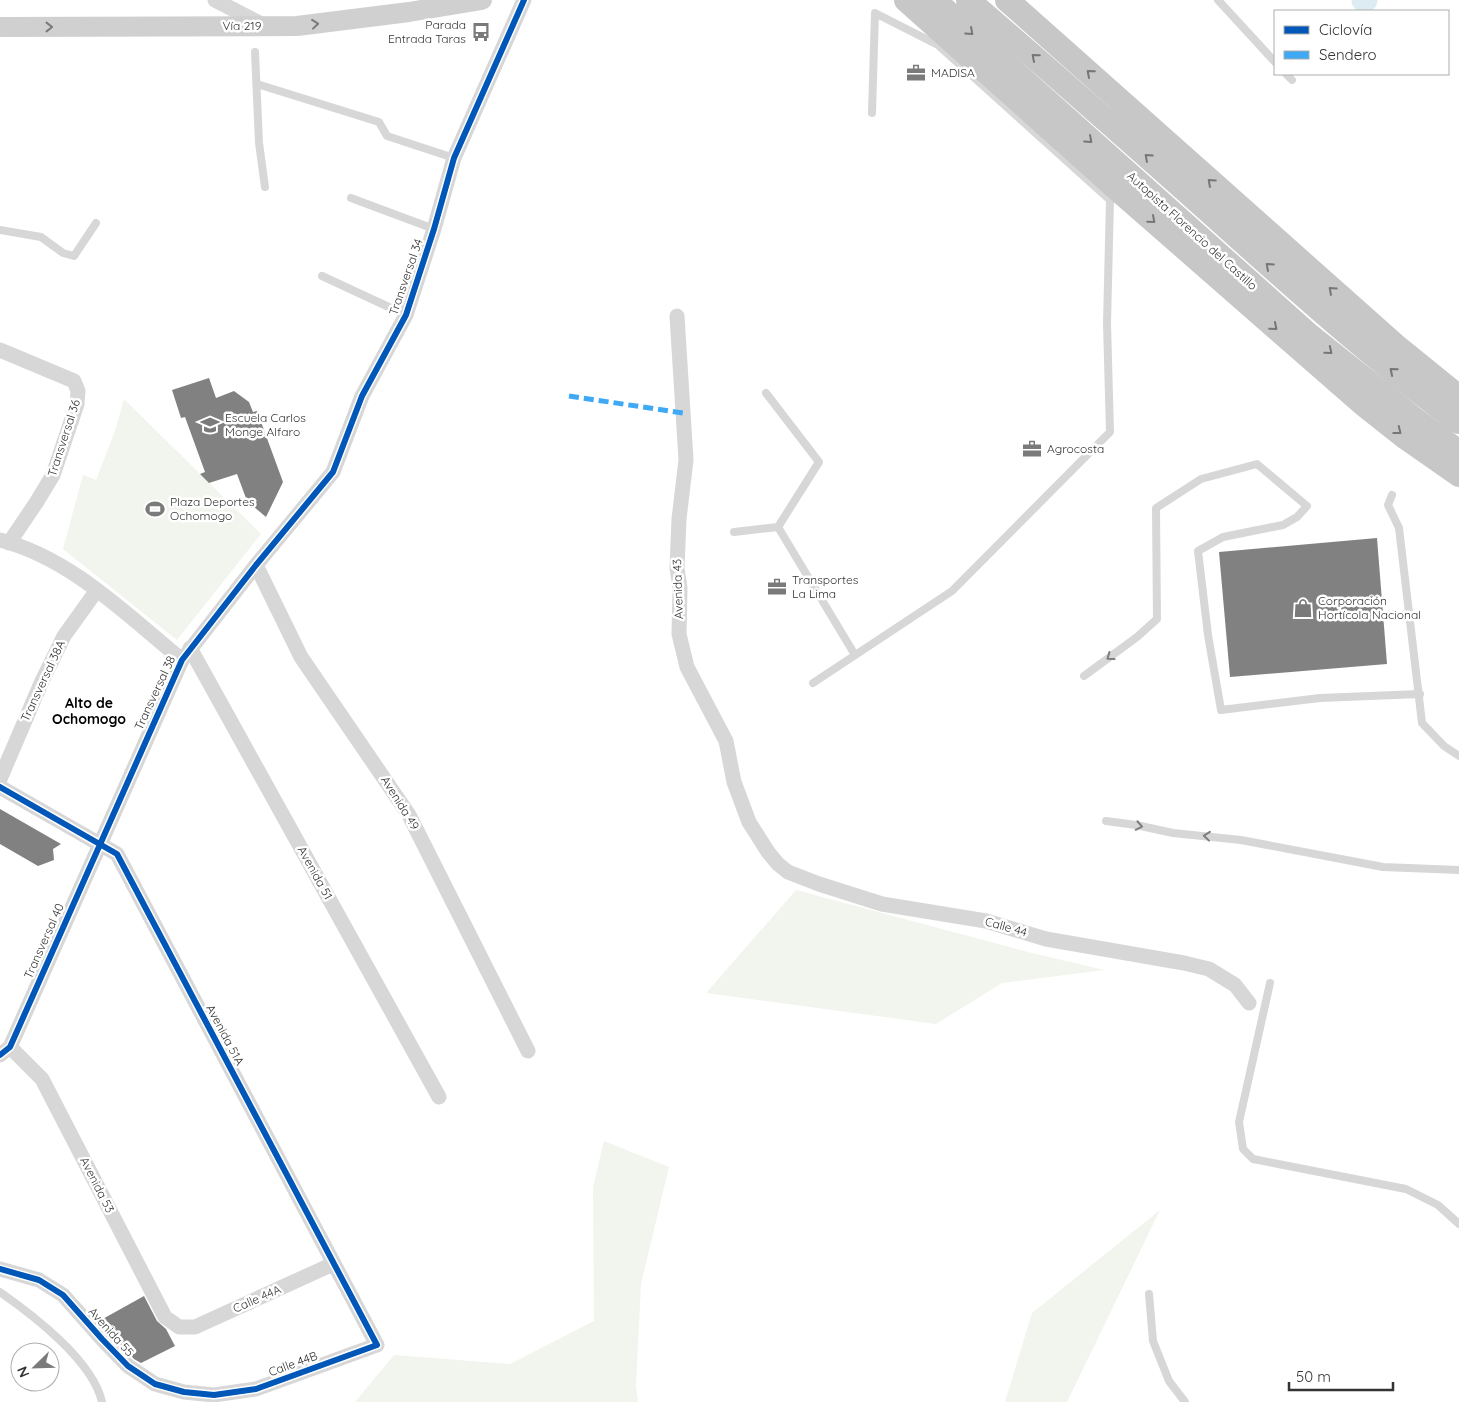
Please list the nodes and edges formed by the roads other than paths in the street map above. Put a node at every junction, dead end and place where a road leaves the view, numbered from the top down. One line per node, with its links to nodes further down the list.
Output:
1 (216, 0): 10 (street)
2 (482, 0): 10 (main road, Vía 219, one-way to 2)
3 (524, 0): 19 (street, Transversal 34)
4 (890, 0): 12 (highway)
5 (906, 0): 12 (highway)
6 (934, 0): 33 (highway, Autopista Florencio del Castillo, one-way to 33)
7 (968, 0): 32 (highway, Autopista Florencio del Castillo, one-way to 7)
8 (1007, 0): 31 (highway, one-way to 8)
9 (1218, 0): 14 (lane)
10 (266, 26): 11 (main road, Vía 219, one-way to 10)
11 (0, 27)
12 (958, 48): 22 (highway)
13 (255, 52): 17 (lane)
14 (1274, 61)
15 (1287, 75): 16 (lane)
16 (1292, 80)
17 (257, 84): 19 (lane); 20 (lane)
18 (872, 113): 22 (lane)
19 (454, 158): 24 (street, Transversal 34)
20 (265, 187)
21 (351, 198): 24 (lane)
22 (1117, 198): 34 (highway, one-way to 34); 42 (lane)
23 (96, 223): 25 (lane)
24 (434, 229): 27 (street, Transversal 34)
25 (0, 230)
26 (322, 276): 27 (lane)
27 (406, 315): 39 (street, Transversal 34)
28 (677, 316): 51 (street, Avenida 43)
29 (0, 350): 38 (street, Transversal 36)
30 (766, 394): 36 (lane)
31 (1459, 397)
32 (1459, 422)
33 (1459, 452)
34 (1459, 475)
35 (1392, 495): 45 (lane)
36 (778, 527): 37 (lane); 42 (lane)
37 (734, 532)
38 (4, 542): 40 (street, Avenida 51)
39 (256, 565): 41 (street, Transversal 38); 56 (street, Avenida 49)
40 (97, 590): 41 (street, Avenida 51); 47 (street, Transversal 38A)
41 (186, 654): 50 (street, Transversal 38); 57 (street, Avenida 51)
42 (855, 655): 44 (lane)
43 (1084, 676): 45 (lane, one-way to 43)
44 (813, 683)
45 (1420, 694): 46 (lane)
46 (1459, 756)
47 (0, 778)
48 (0, 787): 50 (street, Avenida 51A)
49 (1106, 821): 52 (lane)
50 (100, 844): 55 (street, Transversal 40); 59 (street, Avenida 51A)
51 (764, 846): 54 (street, Calle 44)
52 (1459, 870)
53 (1270, 983): 58 (lane)
54 (1249, 1003)
55 (5, 1051): 63 (street, Avenida 53)
56 (528, 1051)
57 (439, 1097)
58 (1459, 1224)
59 (333, 1264): 63 (street, Calle 44A); 64 (street, Avenida 51A)
60 (0, 1268): 65 (street, Avenida 55)
61 (0, 1292): 66 (lane)
62 (1148, 1294): 67 (lane)
63 (179, 1327)
64 (377, 1345): 65 (street, Calle 44B)
65 (214, 1395)
66 (102, 1402)
67 (1185, 1402)

